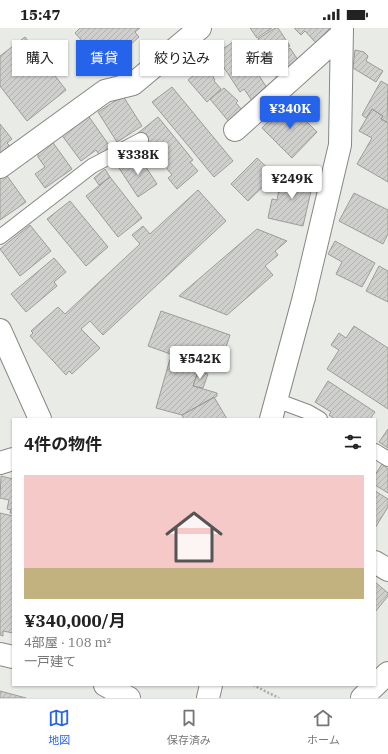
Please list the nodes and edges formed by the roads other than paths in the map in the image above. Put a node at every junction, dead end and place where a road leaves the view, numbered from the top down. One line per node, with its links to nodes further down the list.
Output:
1 (200, 28): 5 (street)
2 (342, 31): 3 (street); 8 (street)
3 (236, 130)
4 (141, 140): 6 (lane)
5 (0, 167)
6 (0, 237)
7 (0, 330): 9 (street)
8 (274, 409): 10 (lane)
9 (40, 418)
10 (318, 418)
11 (376, 452): 13 (lane)
12 (12, 459): 14 (street)
13 (388, 459)
14 (0, 463)
15 (376, 563): 16 (street)
16 (388, 570)
17 (0, 654): 18 (street)
18 (12, 657)
19 (388, 673): 20 (street)
20 (376, 685)
21 (107, 686): 24 (street)
22 (211, 686): 25 (street)
23 (374, 686): 26 (street)
24 (129, 698)
25 (208, 698)
26 (362, 698)

